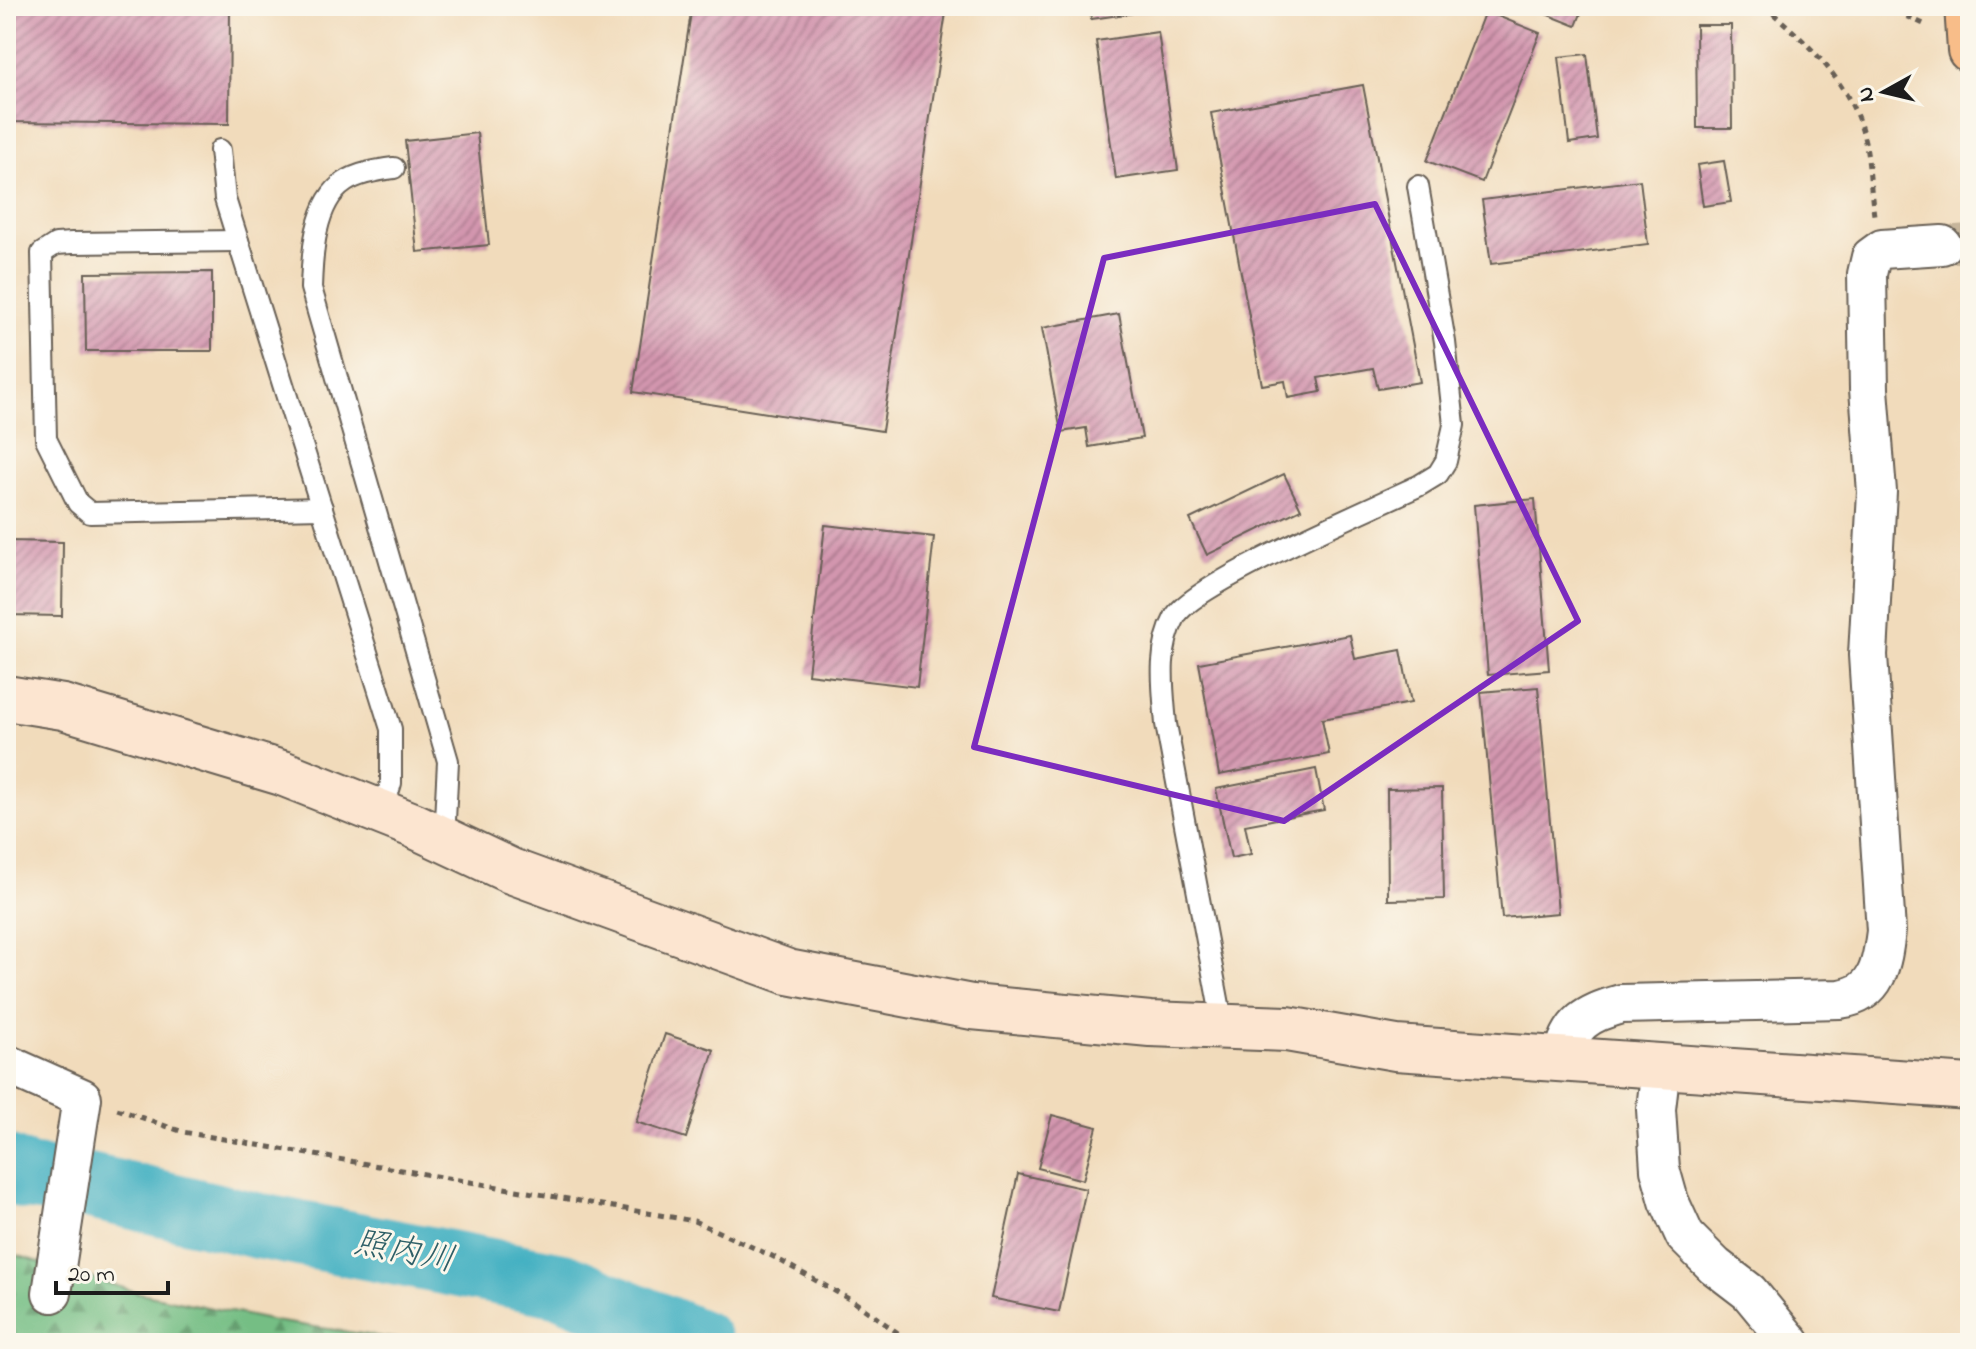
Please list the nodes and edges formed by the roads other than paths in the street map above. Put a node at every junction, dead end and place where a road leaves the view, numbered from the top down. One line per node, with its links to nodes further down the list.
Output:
1 (1967, 6): 2 (highway)
2 (1970, 50)
3 (220, 150): 6 (lane)
4 (394, 168): 11 (lane)
5 (1418, 186): 12 (lane)
6 (238, 241): 8 (lane); 8 (lane)
7 (1942, 245): 13 (street)
8 (322, 508): 10 (lane)
9 (6, 698): 10 (street)
10 (382, 813): 11 (street)
11 (444, 840): 12 (street)
12 (1223, 1026): 13 (street)
13 (1563, 1059): 15 (street)
14 (6, 1064): 17 (street)
15 (1661, 1066): 16 (street); 18 (street)
16 (1970, 1087)
17 (52, 1293)
18 (1791, 1343)

